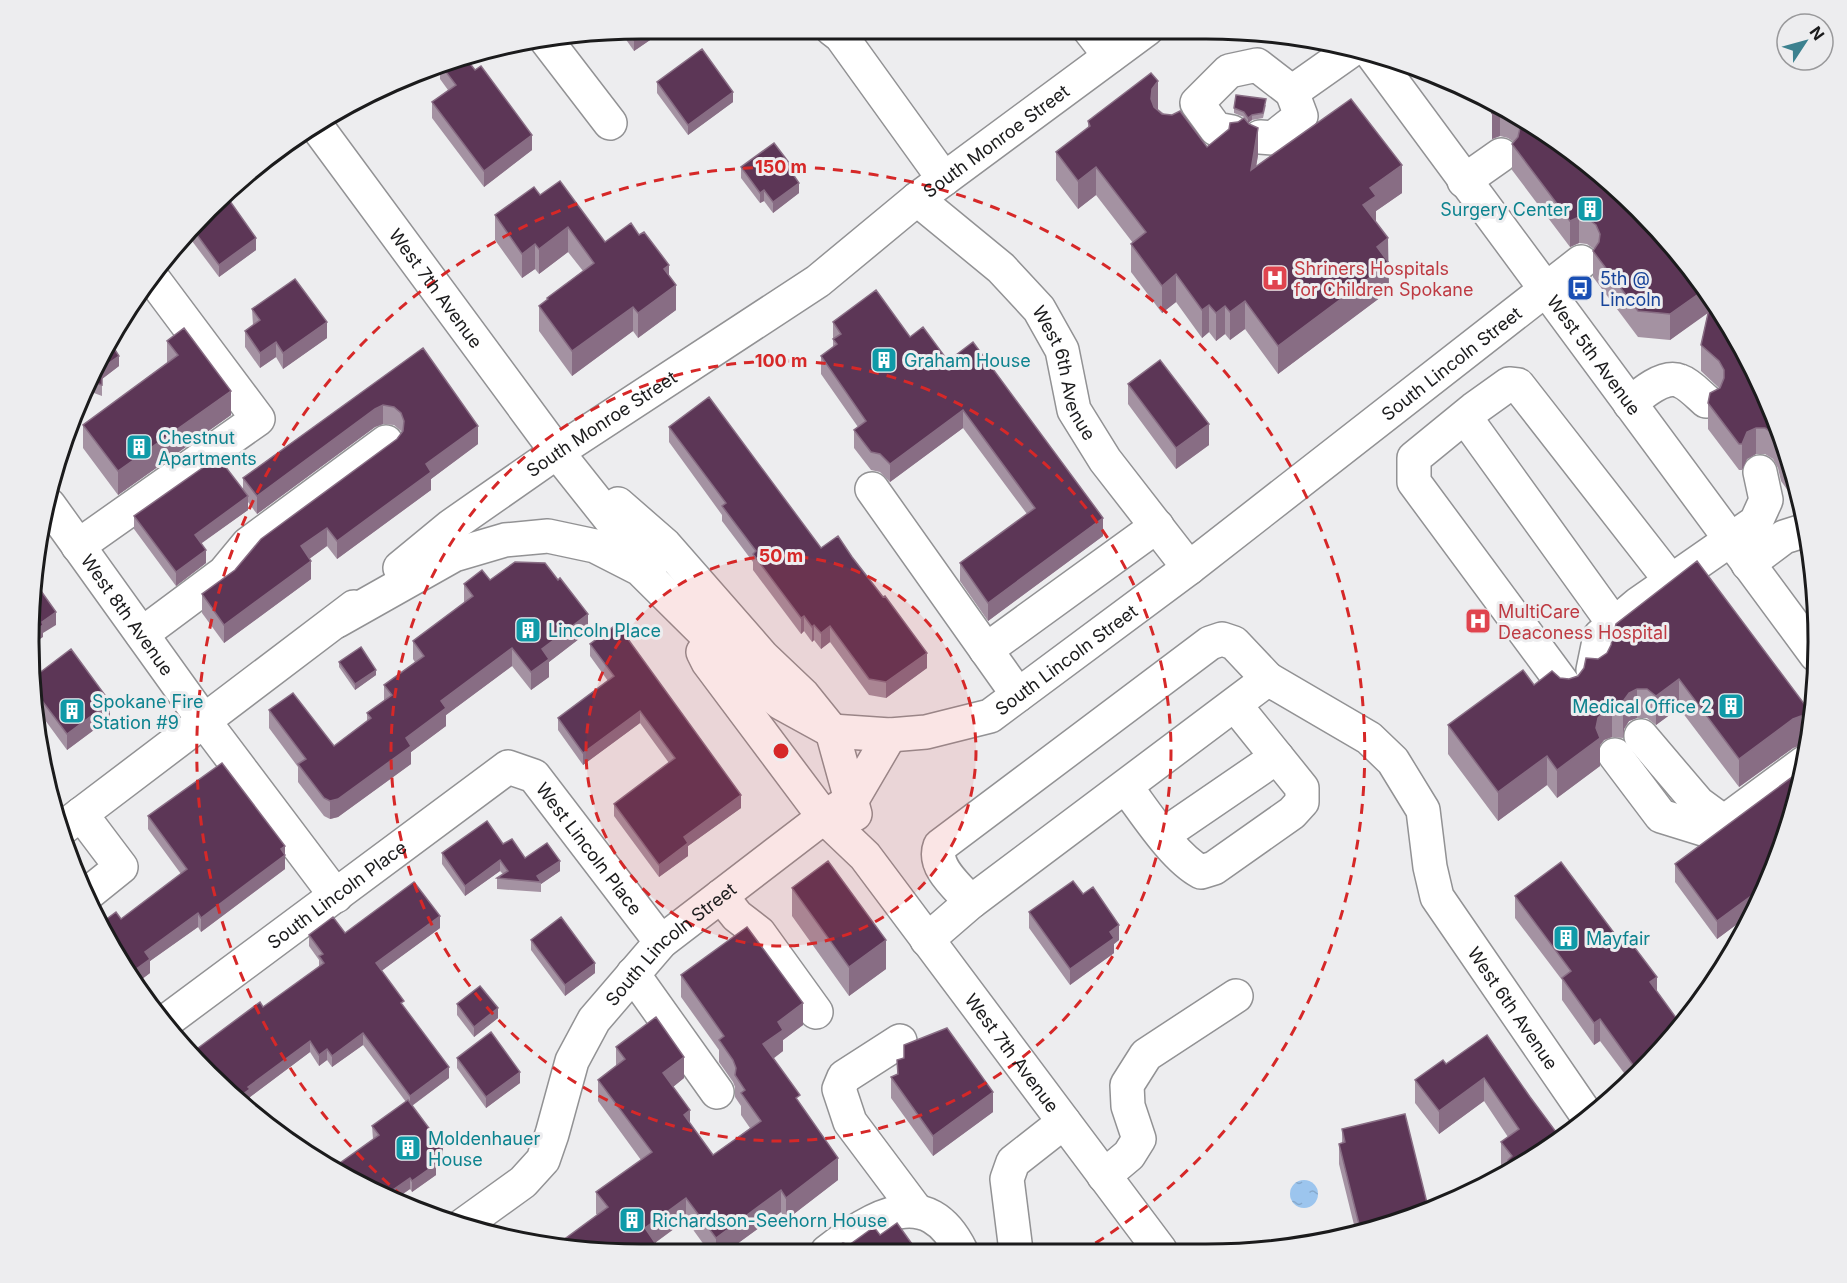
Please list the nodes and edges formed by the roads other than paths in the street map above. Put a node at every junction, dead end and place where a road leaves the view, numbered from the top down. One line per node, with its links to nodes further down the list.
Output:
1 (843, 39): 14 (street)
2 (1097, 39): 5 (street)
3 (1132, 39): 5 (street, South Monroe Street)
4 (551, 46): 10 (street)
5 (1110, 56): 14 (street, South Monroe Street)
6 (1343, 56): 8 (street)
7 (1381, 66): 15 (street, West 5th Avenue)
8 (1292, 92): 9 (street); 9 (street)
9 (1197, 103): 11 (street)
10 (610, 123)
11 (1169, 124)
12 (321, 132): 24 (street, West 7th Avenue)
13 (1501, 155): 15 (street)
14 (944, 179): 16 (street, South Monroe Street)
15 (1464, 180): 19 (street, West 5th Avenue)
16 (917, 199): 24 (street, South Monroe Street); 28 (street, West 6th Avenue)
17 (1581, 262): 19 (street, South Lincoln Street)
18 (157, 284): 30 (street)
19 (1546, 291): 21 (street, West 5th Avenue); 32 (street, South Lincoln Street)
20 (1706, 401): 21 (street)
21 (1630, 404): 31 (street, West 5th Avenue)
22 (1465, 417): 33 (street); 36 (street); 36 (street)
23 (386, 442): 37 (street)
24 (557, 452): 34 (street, West 7th Avenue); 35 (street, South Monroe Street); 44 (street, West 7th Avenue)
25 (1760, 472): 31 (street)
26 (872, 489): 39 (street)
27 (54, 512): 30 (street, West 8th Avenue)
28 (1157, 526): 32 (street, West 6th Avenue); 39 (street)
29 (1798, 533): 31 (street)
30 (78, 546): 37 (street, West 8th Avenue)
31 (1739, 551): 33 (street); 38 (street, West 5th Avenue)
32 (1190, 568): 41 (street, South Lincoln Street)
33 (1671, 581): 36 (street)
34 (682, 610): 35 (street, West 7th Avenue); 44 (street, West 7th Avenue); 54 (street, West 7th Avenue)
35 (337, 621): 43 (street, South Monroe Street)
36 (1614, 624)
37 (142, 634): 43 (street, West 8th Avenue)
38 (1808, 644)
39 (986, 650): 41 (street)
40 (1268, 679): 42 (street); 62 (street); 71 (street, West 6th Avenue)
41 (1018, 695): 45 (street, South Lincoln Street)
42 (1235, 705): 48 (street); 51 (street)
43 (204, 722): 53 (street, South Monroe Street); 60 (street, West 8th Avenue)
44 (832, 731): 45 (street, West 7th Avenue); 52 (street, West 7th Avenue)
45 (890, 735): 52 (street, South Lincoln Street)
46 (1641, 736): 56 (street)
47 (1615, 755): 56 (street)
48 (1277, 757): 57 (street); 57 (street)
49 (508, 767): 60 (street, South Lincoln Place); 64 (street, West Lincoln Place)
50 (1793, 771): 56 (street)
51 (1126, 787): 57 (street); 62 (street)
52 (852, 800): 54 (street, South Lincoln Street); 58 (street, West 7th Avenue)
53 (66, 817)
54 (824, 817): 58 (street, West 7th Avenue); 61 (street, South Lincoln Street)
55 (66, 819): 59 (street)
56 (1724, 822)
57 (1163, 835)
58 (865, 856): 63 (street, West 7th Avenue)
59 (93, 890)
60 (336, 896): 68 (street, South Lincoln Place)
61 (721, 896): 64 (street, South Lincoln Street); 67 (street)
62 (971, 902): 63 (street)
63 (927, 940): 72 (street, West 7th Avenue)
64 (661, 942): 65 (street, South Lincoln Street)
65 (633, 974): 70 (street); 75 (street, South Lincoln Street)
66 (1236, 996): 73 (street)
67 (816, 1012)
68 (171, 1017)
69 (900, 1041): 74 (street)
70 (717, 1092)
71 (1583, 1110)
72 (1064, 1122): 73 (street, West 7th Avenue); 78 (street)
73 (1104, 1176): 79 (street, West 7th Avenue)
74 (916, 1210): 76 (street); 77 (street)
75 (472, 1219)
76 (837, 1244)
77 (958, 1244)
78 (1015, 1244)
79 (1155, 1244)

